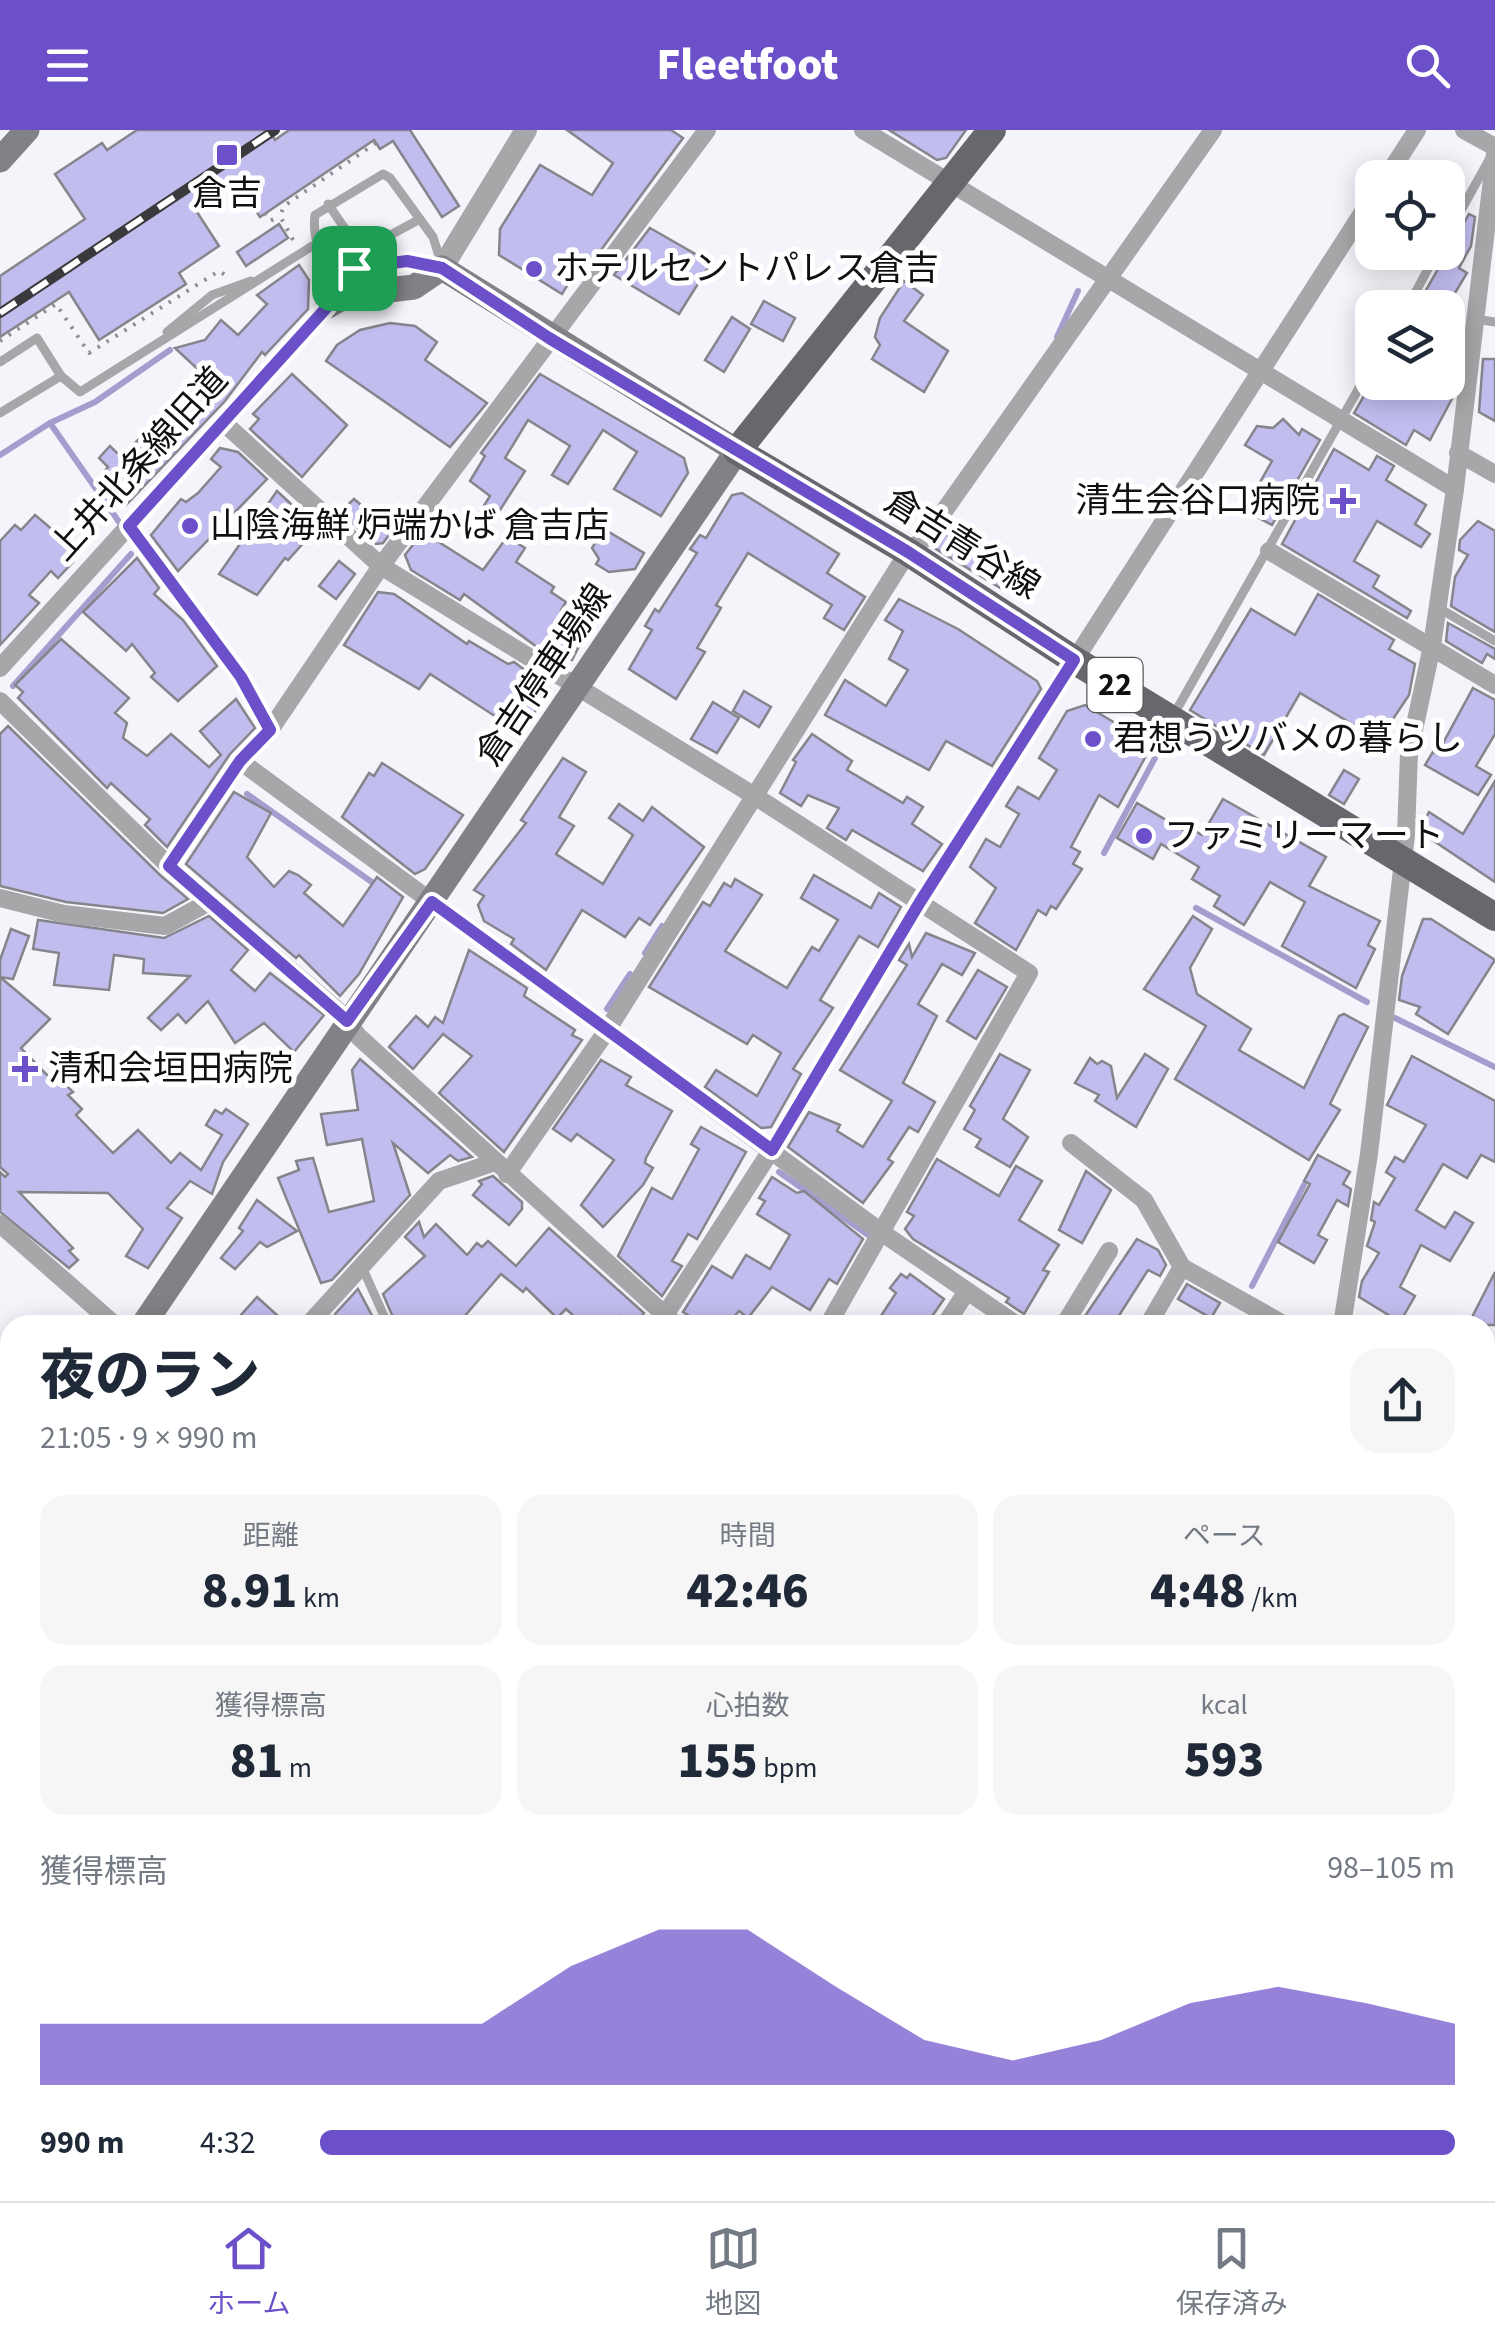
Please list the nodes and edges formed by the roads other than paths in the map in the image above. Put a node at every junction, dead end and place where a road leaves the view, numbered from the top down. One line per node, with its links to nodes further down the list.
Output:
1 (27, 130): 11 (main road)
2 (512, 130): 13 (lane)
3 (526, 130): 13 (street)
4 (707, 130): 26 (street)
5 (863, 130): 14 (street)
6 (992, 130): 14 (main road)
7 (1213, 130): 22 (street)
8 (1417, 130): 12 (street)
9 (1464, 130): 10 (street)
10 (1495, 150): 16 (lane); 24 (street)
11 (0, 160)
12 (1398, 160)
13 (503, 164): 21 (street)
14 (951, 182): 22 (street); 34 (main road)
15 (328, 204): 17 (lane); 17 (lane); 19 (lane)
16 (1465, 204)
17 (420, 219): 21 (lane)
18 (1355, 224): 28 (street)
19 (317, 243): 20 (lane); 29 (lane)
20 (324, 255): 21 (lane); 23 (lane)
21 (442, 268): 23 (main road); 26 (main road)
22 (1108, 278): 28 (street); 40 (street)
23 (328, 306): 33 (street, 上井北条線旧道)
24 (1475, 320): 25 (lane); 35 (street)
25 (1495, 322)
26 (549, 338): 34 (main road); 41 (street)
27 (0, 362): 29 (lane)
28 (1260, 369): 32 (street); 45 (street)
29 (61, 376): 31 (lane)
30 (1355, 395): 32 (lane)
31 (0, 413)
32 (1340, 421): 37 (street); 39 (lane)
33 (224, 424): 38 (street, 上井北条線旧道); 41 (street)
34 (737, 452): 40 (main road, 倉吉青谷線 / 22); 48 (main road, 倉吉停車場線)
35 (1458, 453): 36 (street); 37 (street)
36 (1495, 474)
37 (1455, 489): 42 (street)
38 (129, 526): 46 (street, 上井北条線旧道); 51 (street)
39 (1268, 551): 44 (street); 50 (lane)
40 (908, 552): 45 (main road, 倉吉青谷線 / 22); 53 (street)
41 (381, 566): 48 (street); 51 (street)
42 (1436, 606): 43 (lane); 44 (street)
43 (1495, 641)
44 (1432, 646): 47 (street); 54 (street)
45 (1074, 660): 50 (main road, 倉吉青谷線 / 22); 59 (street)
46 (0, 668)
47 (1495, 685)
48 (578, 687): 53 (street); 58 (main road, 倉吉停車場線)
49 (0, 702): 55 (street)
50 (1171, 718): 54 (main road, 倉吉青谷線 / 22)
51 (270, 730): 52 (street)
52 (240, 761): 55 (street); 58 (street)
53 (752, 795): 59 (street); 62 (street)
54 (1401, 856): 60 (main road, 倉吉青谷線 / 22); 84 (street)
55 (169, 866): 57 (street)
56 (0, 898): 57 (street)
57 (208, 902): 61 (street)
58 (432, 902): 61 (main road, 倉吉停車場線); 62 (street)
59 (920, 902): 64 (street); 67 (street)
60 (1495, 917)
61 (347, 1021): 65 (street); 73 (main road, 倉吉停車場線)
62 (606, 1032): 64 (street); 65 (street)
63 (1071, 1143): 69 (street)
64 (772, 1150): 67 (street); 77 (street)
65 (501, 1168): 70 (street); 76 (street)
66 (0, 1224): 72 (street)
67 (884, 1234): 71 (street); 78 (street)
68 (1109, 1251): 81 (street)
69 (1182, 1267): 82 (street); 83 (street)
70 (362, 1268): 74 (street); 75 (lane)
71 (967, 1291): 79 (street); 80 (street)
72 (105, 1315)
73 (150, 1315)
74 (317, 1315)
75 (383, 1315)
76 (664, 1315)
77 (676, 1315)
78 (834, 1315)
79 (951, 1315)
80 (1002, 1315)
81 (1070, 1315)
82 (1154, 1315)
83 (1267, 1315)
84 (1344, 1315)

